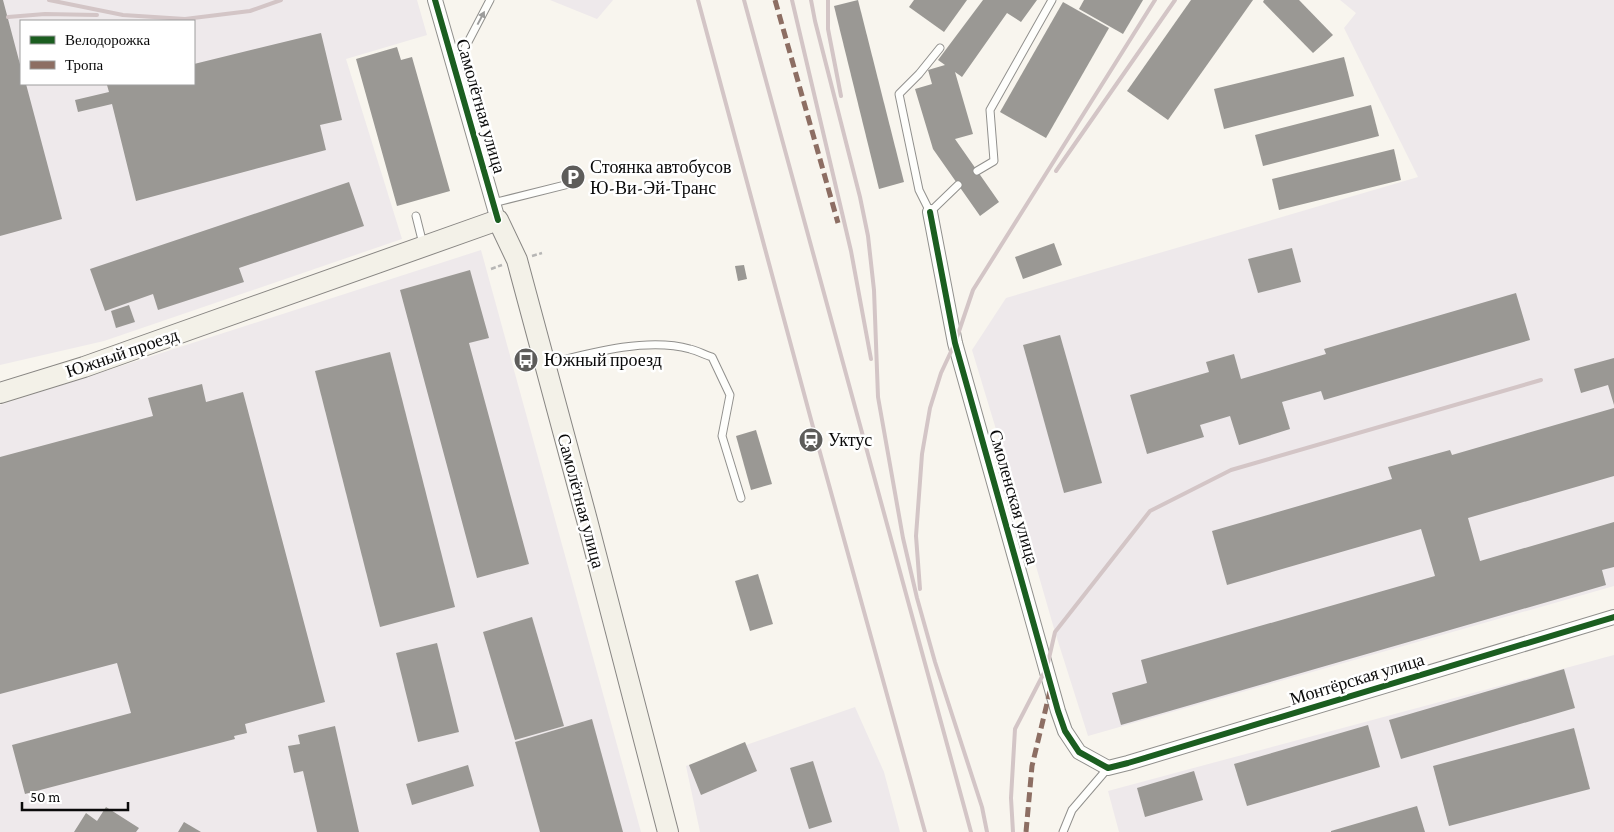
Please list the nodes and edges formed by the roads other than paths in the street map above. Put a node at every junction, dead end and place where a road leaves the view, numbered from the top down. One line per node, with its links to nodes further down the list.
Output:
1 (434, 0): 5 (street, Самолётная улица)
2 (490, 0): 5 (lane, one-way to 2)
3 (1052, 0): 6 (lane)
4 (940, 48): 10 (lane)
5 (454, 67): 9 (street, Самолётная улица)
6 (977, 171)
7 (577, 182): 9 (lane)
8 (958, 184): 10 (lane)
9 (495, 212): 12 (main road, Южный проезд); 13 (main road, Самолётная улица)
10 (930, 212): 17 (street, Смоленская улица)
11 (416, 216): 12 (lane)
12 (424, 247): 14 (main road, Южный проезд)
13 (545, 364): 15 (lane); 18 (main road, Самолётная улица)
14 (0, 393)
15 (741, 498)
16 (1614, 617): 17 (street, Монтёрская улица)
17 (1108, 768): 19 (lane)
18 (668, 832)
19 (1063, 832)

